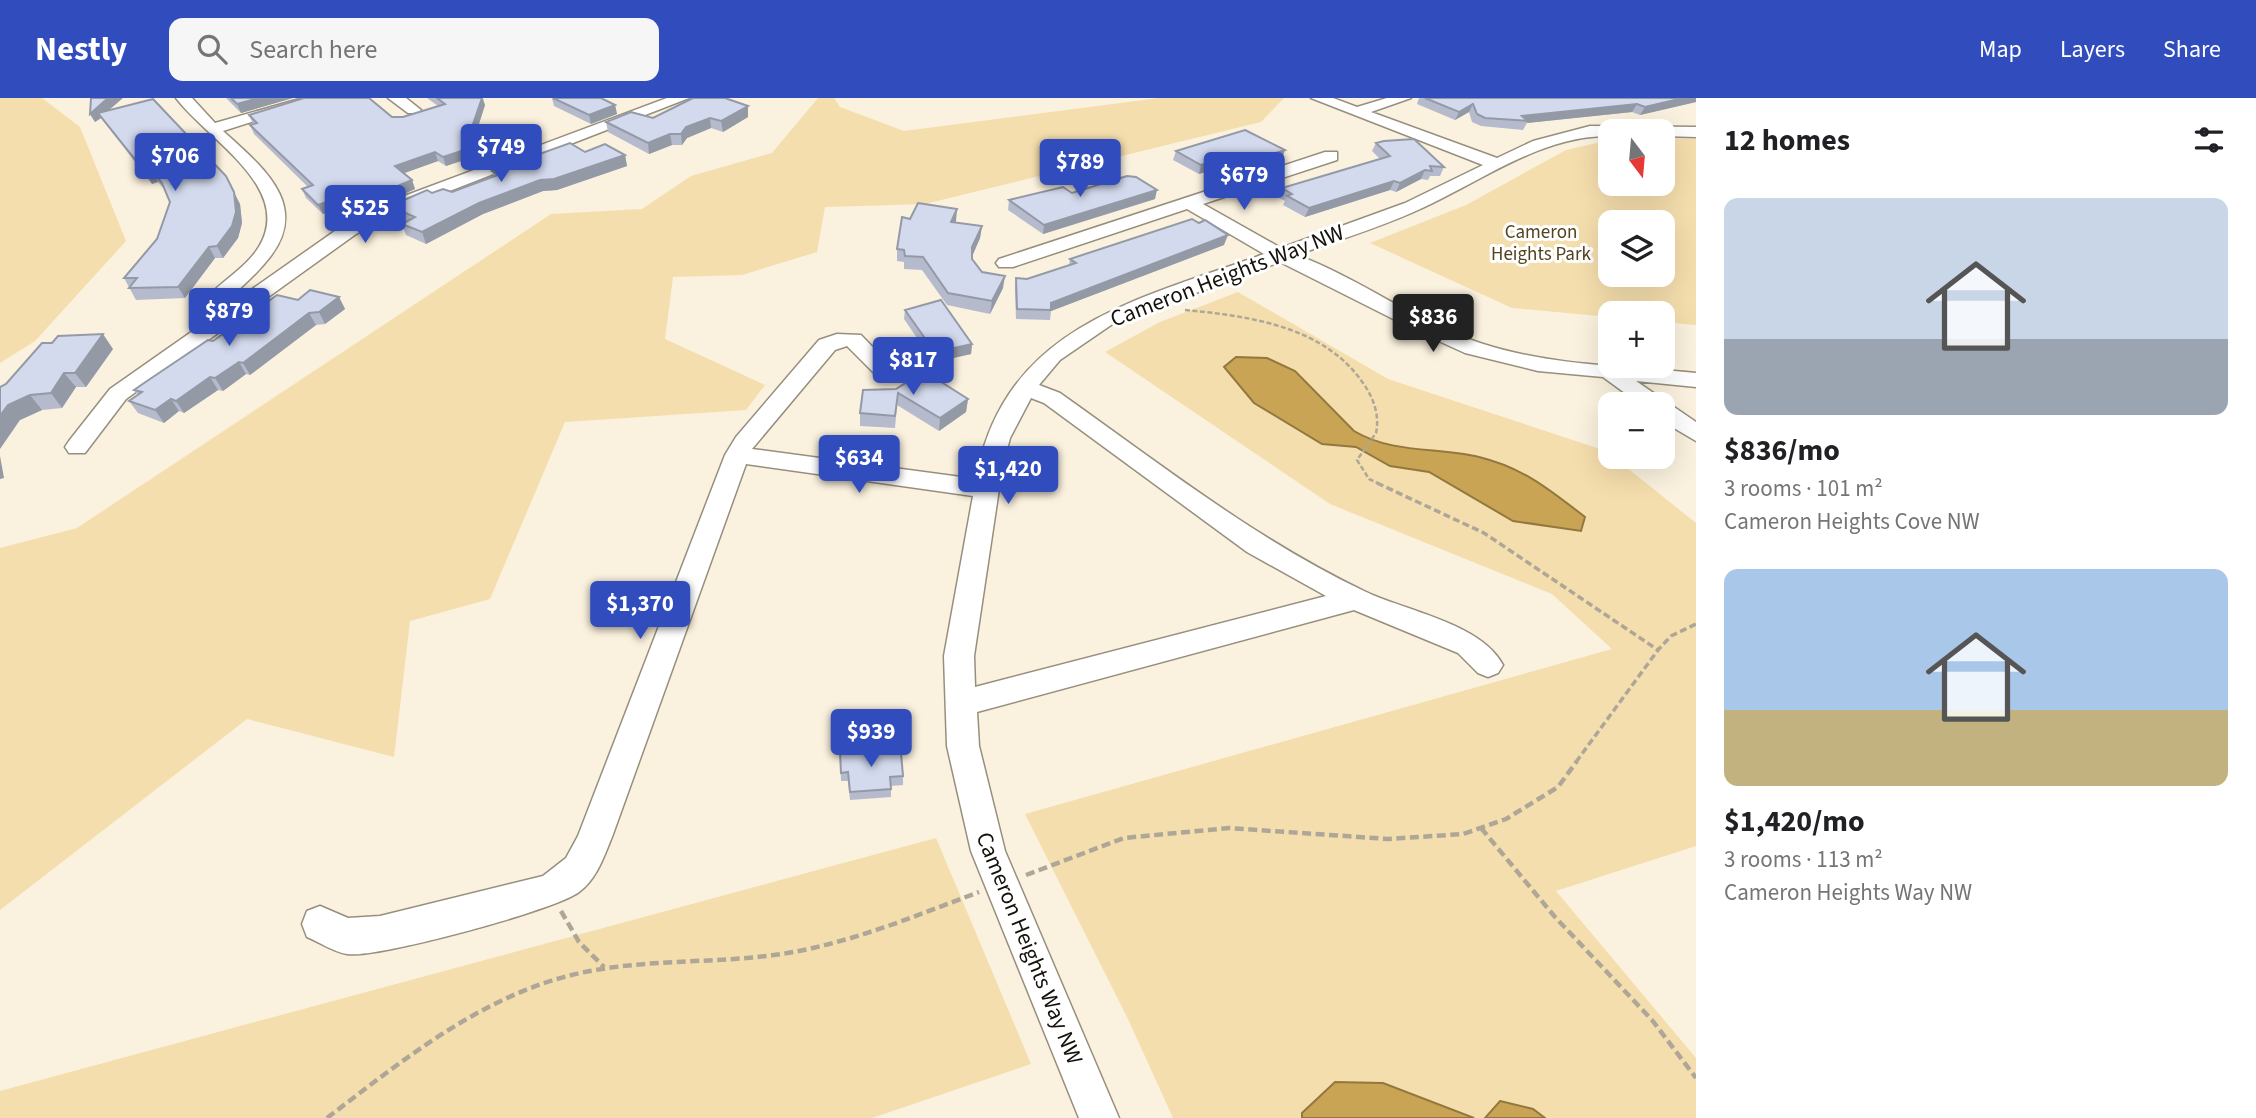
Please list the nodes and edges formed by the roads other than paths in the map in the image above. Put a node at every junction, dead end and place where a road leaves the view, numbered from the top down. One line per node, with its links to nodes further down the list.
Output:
1 (184, 98): 9 (street)
2 (319, 98): 9 (street)
3 (397, 98): 8 (street)
4 (681, 98): 16 (street)
5 (1319, 98): 7 (street)
6 (1402, 98): 7 (street)
7 (1357, 103): 12 (street)
8 (413, 110)
9 (212, 129): 14 (street)
10 (1696, 132): 12 (street, Cameron Heights Way NW)
11 (1331, 156): 13 (street)
12 (1504, 162): 15 (street, Cameron Heights Way NW)
13 (1190, 204): 15 (street); 17 (street)
14 (270, 244): 16 (street); 18 (street)
15 (1279, 255): 20 (street); 24 (street, Cameron Heights Way NW)
16 (310, 257): 18 (street)
17 (1006, 262)
18 (218, 320): 28 (street)
19 (881, 367): 29 (street)
20 (1598, 372)
21 (1616, 378): 25 (street)
22 (1671, 378): 23 (street)
23 (1696, 380)
24 (1025, 388): 30 (street, Cameron Heights Way NW); 31 (street)
25 (1637, 392)
26 (1675, 419): 27 (street)
27 (1696, 433)
28 (77, 447)
29 (741, 449): 30 (street); 34 (street)
30 (988, 479): 33 (street, Cameron Heights Way NW)
31 (1355, 599): 32 (street); 33 (street)
32 (1488, 666)
33 (959, 704): 35 (street, Cameron Heights Way NW)
34 (320, 925)
35 (1099, 1118)

